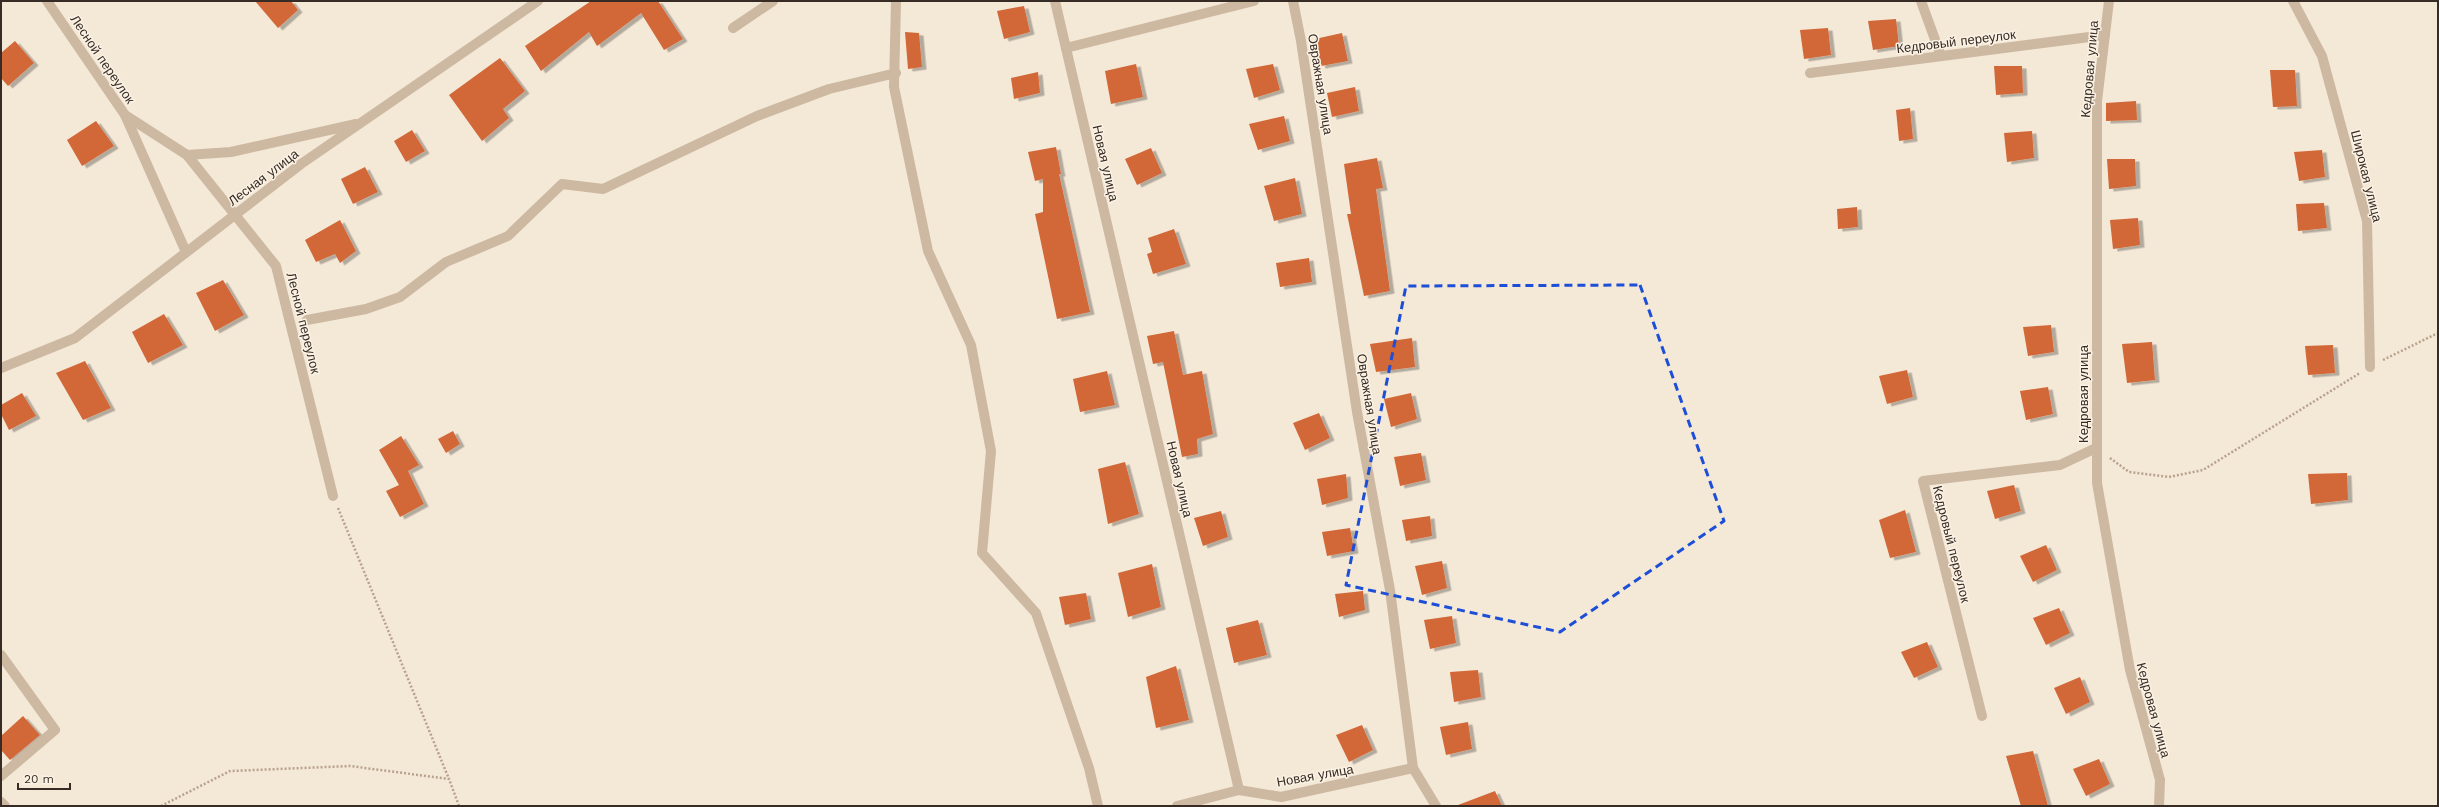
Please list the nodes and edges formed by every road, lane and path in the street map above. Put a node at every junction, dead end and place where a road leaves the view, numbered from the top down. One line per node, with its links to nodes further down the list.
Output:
1 (47, 1): 17 (street, Лесной переулок)
2 (538, 1): 18 (street, Лесная улица)
3 (773, 1): 11 (street)
4 (896, 1): 15 (street)
5 (1055, 1): 13 (street, Новая улица)
6 (1254, 1): 13 (street)
7 (1293, 1): 30 (street, Овражная улица)
8 (1921, 1): 14 (street)
9 (2108, 1): 12 (street, Кедровая улица)
10 (2293, 1): 24 (street, Широкая улица)
11 (733, 28)
12 (2105, 35): 14 (street, Кедровый переулок); 26 (street, Кедровая улица)
13 (1066, 48): 33 (street, Новая улица)
14 (1941, 56): 16 (street, Кедровый переулок)
15 (896, 73): 22 (street); 38 (street)
16 (1810, 73)
17 (125, 115): 19 (street, Лесной переулок); 21 (street)
18 (361, 123): 19 (street); 20 (street, Лесная улица)
19 (187, 155): 20 (street, Лесной переулок)
20 (235, 215): 21 (street, Лесная улица); 27 (street, Лесной переулок)
21 (186, 252): 25 (street, Лесная улица)
22 (307, 320)
23 (2438, 333): 24 (path)
24 (2370, 367): 26 (path)
25 (1, 368)
26 (2096, 448): 29 (street, Кедровый переулок); 41 (street, Кедровая улица)
27 (333, 496): 32 (path)
28 (1, 655): 31 (street)
29 (1982, 716)
30 (1413, 768): 33 (street, Новая улица); 40 (street, Овражная улица)
31 (1, 776)
32 (449, 779): 36 (path); 37 (path)
33 (1239, 790): 39 (street)
34 (1, 802): 35 (street)
35 (5, 806)
36 (161, 806)
37 (459, 806)
38 (1098, 806)
39 (1177, 806)
40 (1436, 806)
41 (2159, 806)

